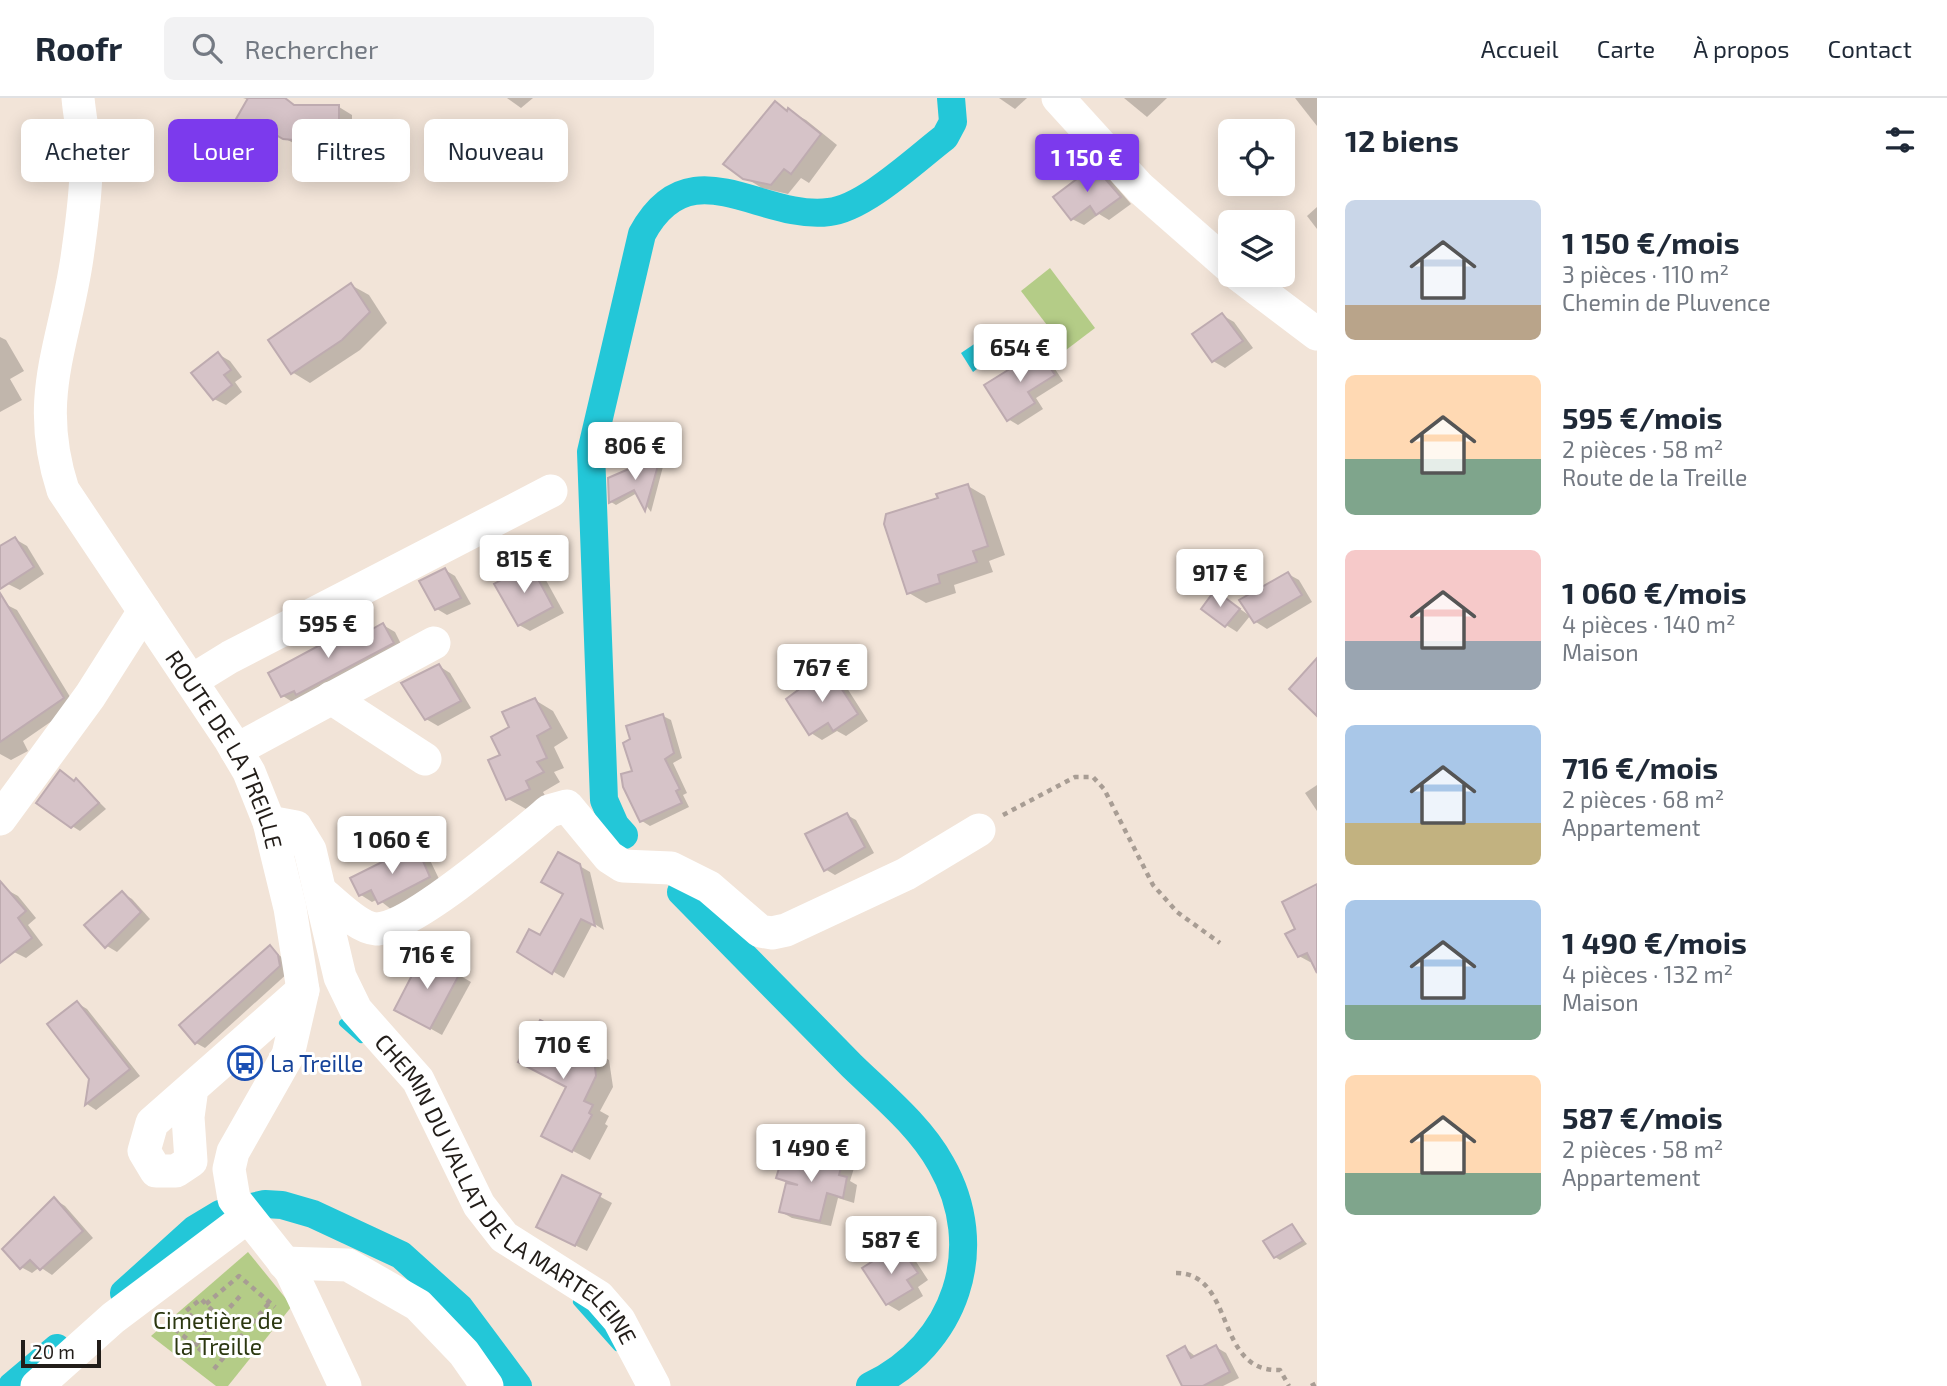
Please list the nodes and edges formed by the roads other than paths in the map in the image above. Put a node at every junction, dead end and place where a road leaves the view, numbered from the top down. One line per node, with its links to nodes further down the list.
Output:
1 (78, 98): 7 (street, ROUTE DE LA TREILLE)
2 (1058, 98): 3 (street)
3 (1218, 257)
4 (1255, 287): 5 (street)
5 (1317, 334)
6 (551, 491): 9 (street)
7 (144, 611): 9 (street, ROUTE DE LA TREILLE); 13 (street)
8 (434, 643): 10 (street)
9 (191, 681): 11 (street, ROUTE DE LA TREILLE)
10 (331, 698): 11 (street); 12 (street)
11 (236, 750): 14 (street, ROUTE DE LA TREILLE)
12 (425, 760)
13 (0, 819)
14 (269, 822): 16 (street, CHEMIN DU VALLAT DE LA MARTELEINE); 17 (street, ROUTE DE LA TREILLE)
15 (979, 830): 16 (street)
16 (322, 893): 24 (street, CHEMIN DU VALLAT DE LA MARTELEINE)
17 (303, 990): 18 (street); 19 (street, ROUTE DE LA TREILLE)
18 (192, 1088)
19 (243, 1213): 20 (street); 21 (street)
20 (284, 1263): 22 (street); 23 (street)
21 (37, 1386)
22 (345, 1386)
23 (487, 1386)
24 (654, 1386)

